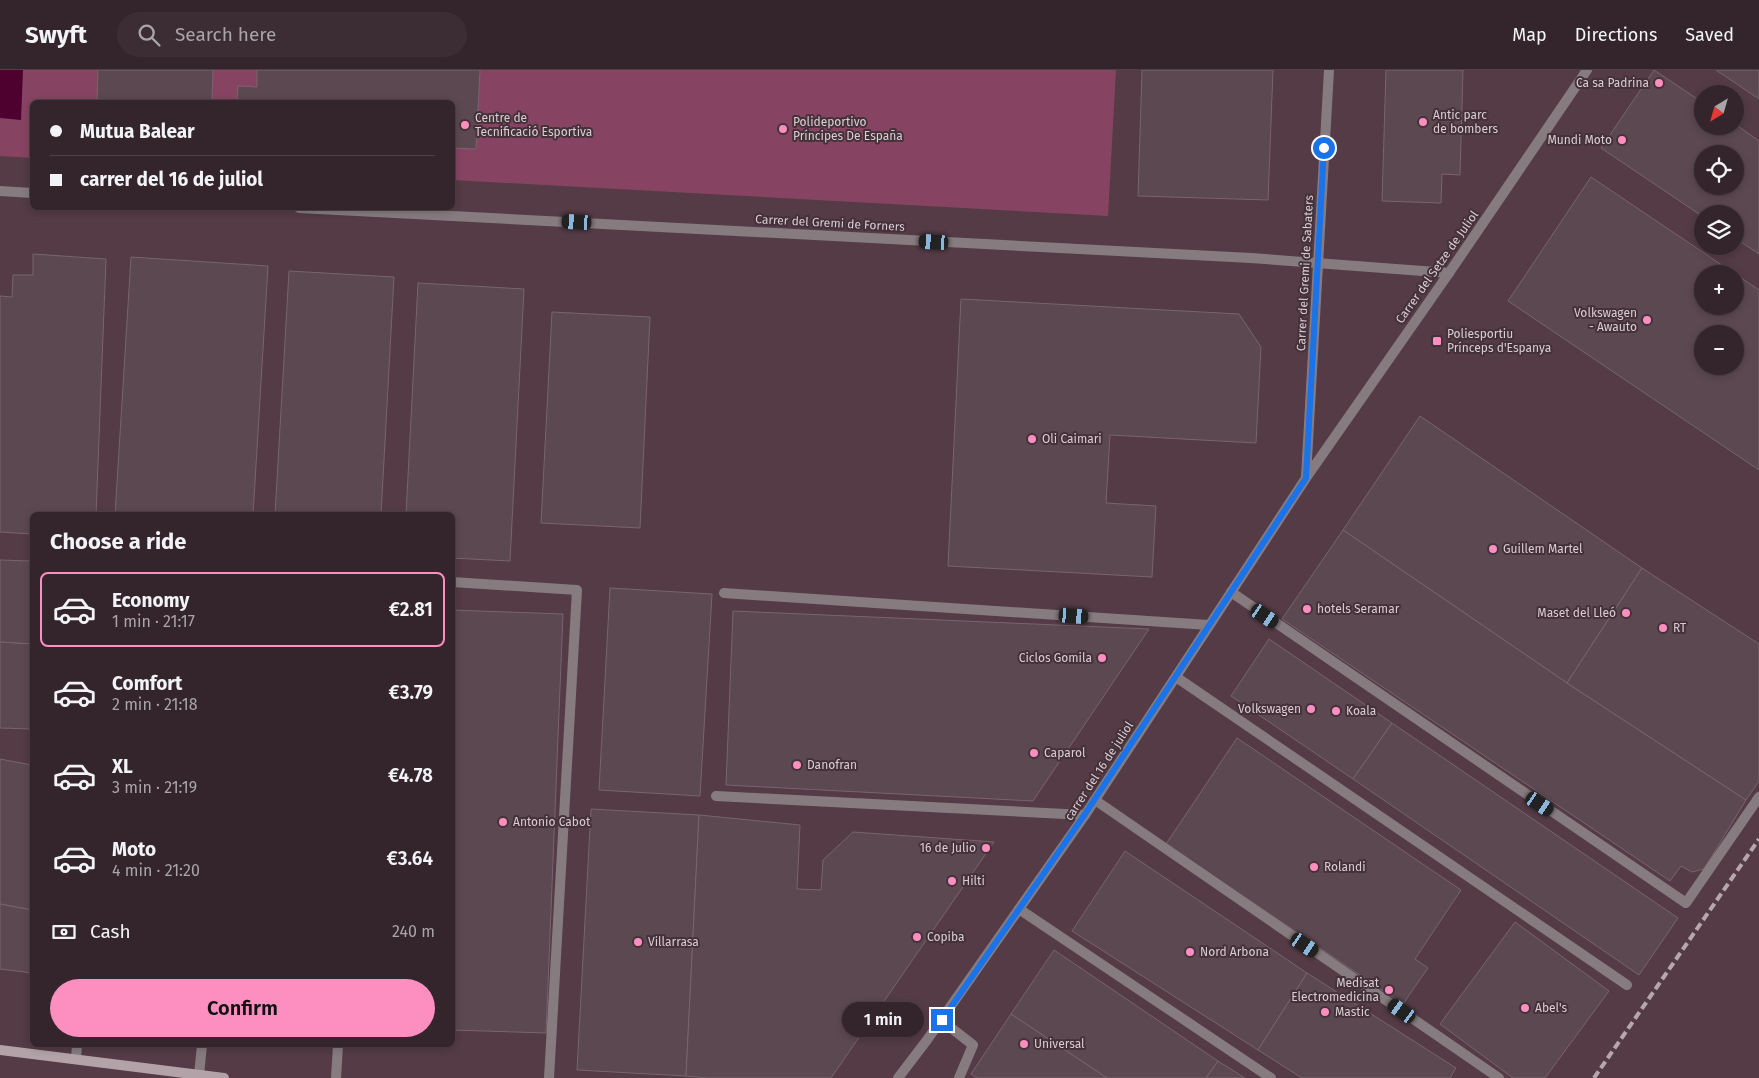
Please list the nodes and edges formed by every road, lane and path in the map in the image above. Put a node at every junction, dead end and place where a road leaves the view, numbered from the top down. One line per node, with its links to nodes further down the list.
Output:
1 (1329, 70): 6 (street, Carrer del Gremi de Sabaters)
2 (1587, 70): 7 (street, Carrer del Setze de Juliol)
3 (0, 192): 4 (street)
4 (30, 193)
5 (338, 210): 6 (street, Carrer del Gremi de Forners)
6 (1318, 262): 7 (street, Carrer del Gremi de Forners); 8 (street, Carrer del Gremi de Sabaters)
7 (1449, 273): 8 (street, Carrer del Setze de Juliol)
8 (1306, 478): 10 (street, carrer del 16 de juliol)
9 (455, 582): 31 (street)
10 (1231, 592): 12 (street, carrer del 16 de juliol); 15 (street)
11 (724, 593): 12 (street)
12 (1209, 625): 13 (street, carrer del 16 de juliol)
13 (1176, 677): 16 (street, carrer del 16 de juliol); 19 (street)
14 (716, 796): 17 (street)
15 (1759, 797)
16 (1095, 800): 17 (street, carrer del 16 de juliol); 34 (street)
17 (1085, 814): 18 (street, carrer del 16 de juliol)
18 (1019, 909): 20 (street, carrer del 16 de juliol); 33 (street)
19 (1627, 985)
20 (942, 1020): 28 (street, carrer del 16 de juliol); 32 (street)
21 (77, 1047): 25 (street)
22 (202, 1047): 27 (street)
23 (338, 1047): 30 (street)
24 (0, 1050): 25 (street)
25 (76, 1059): 26 (street)
26 (165, 1074): 27 (street)
27 (199, 1075): 29 (street)
28 (902, 1076)
29 (224, 1078)
30 (336, 1078)
31 (549, 1078)
32 (959, 1078)
33 (1271, 1078)
34 (1499, 1078)

